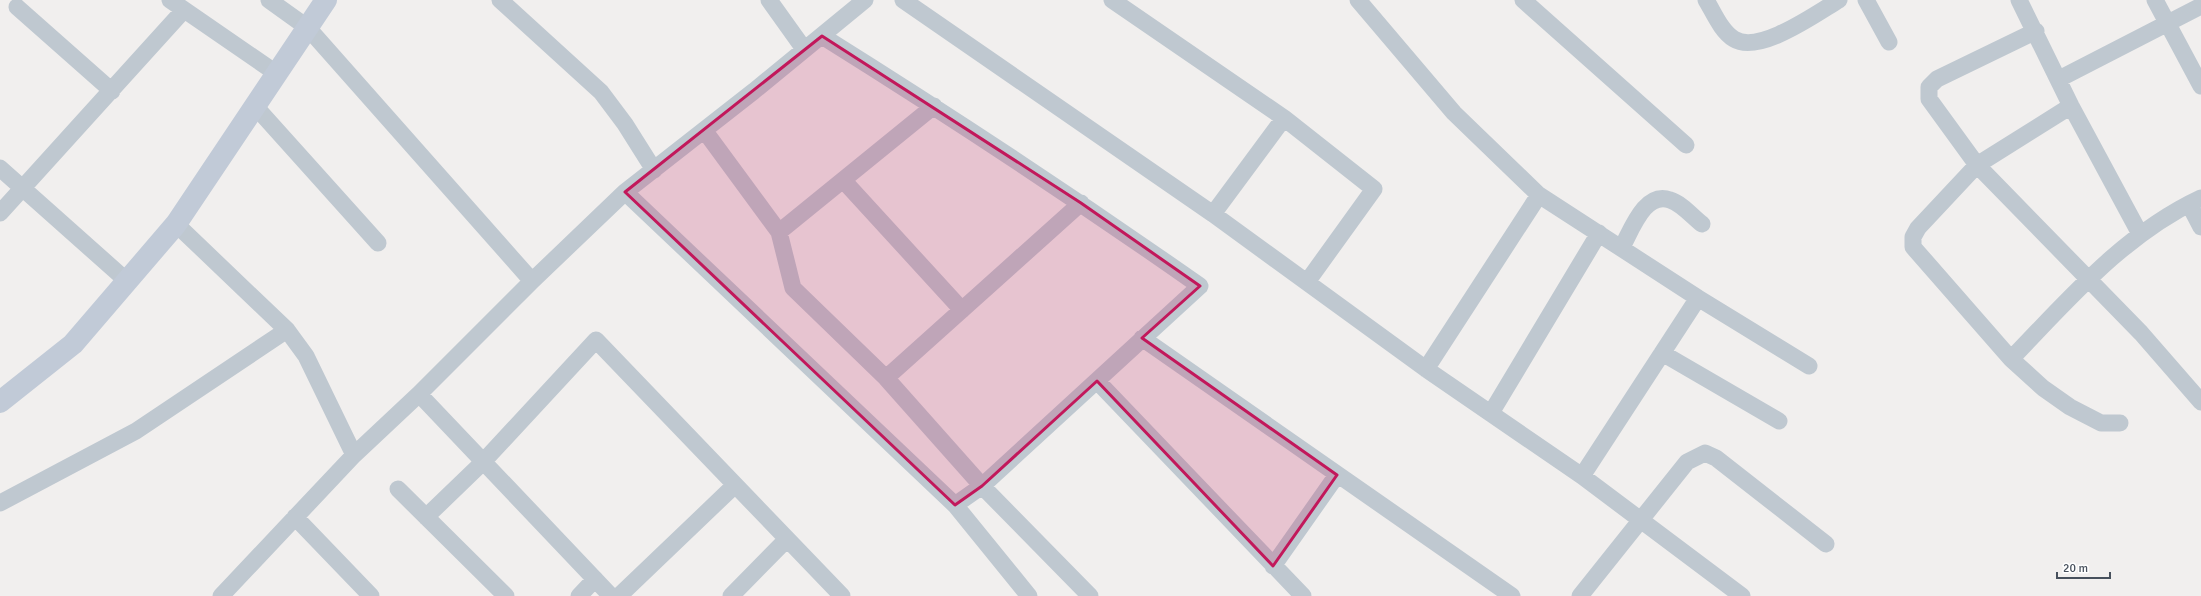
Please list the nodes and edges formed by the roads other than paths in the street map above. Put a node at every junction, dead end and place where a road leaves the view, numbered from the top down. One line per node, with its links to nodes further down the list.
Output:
1 (170, 0): 18 (street)
2 (269, 0): 20 (street)
3 (326, 0): 20 (street)
4 (500, 0): 37 (street)
5 (769, 0): 24 (street)
6 (903, 0): 45 (street)
7 (1112, 0): 32 (street)
8 (1358, 0): 41 (street)
9 (1523, 0): 34 (street)
10 (1706, 0): 11 (street)
11 (1839, 0)
12 (1866, 0): 23 (street)
13 (2020, 0): 21 (street)
14 (2155, 0): 19 (street)
15 (859, 2): 22 (street)
16 (2201, 6): 19 (street)
17 (17, 7): 28 (street)
18 (183, 11): 25 (street); 28 (street)
19 (2167, 23): 26 (street); 27 (street)
20 (308, 28): 25 (street); 55 (street)
21 (2036, 31): 26 (street); 35 (street)
22 (822, 36): 24 (street); 30 (street)
23 (1889, 42)
24 (804, 49): 33 (street)
25 (276, 74): 29 (street)
26 (2059, 79): 31 (street)
27 (2201, 86)
28 (112, 91): 39 (street)
29 (254, 105): 46 (street); 52 (street)
30 (934, 106): 38 (street); 43 (street)
31 (2071, 106): 35 (street); 51 (street)
32 (1284, 118): 45 (street); 57 (street)
33 (704, 130): 37 (street); 49 (street)
34 (1686, 145)
35 (1977, 165): 54 (street); 63 (street)
36 (0, 168): 39 (street)
37 (654, 170): 40 (street)
38 (843, 180): 49 (street); 59 (street)
39 (23, 189): 44 (street); 56 (street)
40 (625, 192): 55 (street); 82 (street)
41 (1539, 195): 50 (street); 65 (street)
42 (2195, 201): 48 (street); 51 (street)
43 (1081, 203): 59 (street); 61 (street)
44 (0, 213)
45 (1213, 214): 57 (street)
46 (176, 224): 56 (street); 60 (street)
47 (1702, 224): 53 (street)
48 (2201, 227)
49 (779, 232): 66 (street)
50 (1599, 233): 53 (street); 71 (street)
51 (2140, 234): 54 (street)
52 (378, 243)
53 (1622, 247): 58 (street)
54 (2089, 278): 63 (street); 70 (street)
55 (532, 281): 68 (street)
56 (128, 282): 69 (street)
57 (1307, 282): 65 (street)
58 (1698, 298): 62 (street); 64 (street)
59 (962, 310): 66 (street)
60 (287, 330): 74 (street); 81 (street)
61 (1142, 338): 67 (street); 76 (street)
62 (1662, 353): 72 (street); 77 (street)
63 (2011, 359): 73 (street)
64 (1809, 366)
65 (1426, 369): 71 (street)
66 (886, 378): 79 (street)
67 (1097, 380): 79 (street); 88 (street)
68 (419, 394): 74 (street); 75 (street)
69 (0, 402)
70 (2201, 402)
71 (1490, 413): 77 (street)
72 (1779, 421)
73 (2120, 423)
74 (354, 455): 83 (street)
75 (482, 463): 78 (street); 84 (street); 89 (street)
76 (1337, 475): 88 (street); 101 (street)
77 (1582, 476): 85 (street)
78 (735, 485): 86 (street); 96 (street)
79 (982, 486): 82 (street); 99 (street)
80 (398, 489): 84 (street)
81 (0, 503)
82 (955, 505): 90 (street)
83 (295, 517): 91 (street); 92 (street)
84 (426, 517): 93 (street)
85 (1640, 518): 87 (street); 102 (street); 103 (street)
86 (787, 539): 97 (street); 98 (street)
87 (1826, 544)
88 (1273, 566): 100 (street)
89 (595, 579): 94 (street); 95 (street)
90 (1025, 594)
91 (221, 596)
92 (371, 596)
93 (506, 596)
94 (578, 596)
95 (611, 596)
96 (619, 596)
97 (731, 596)
98 (842, 596)
99 (1090, 596)
100 (1303, 596)
101 (1512, 596)
102 (1580, 596)
103 (1742, 596)

